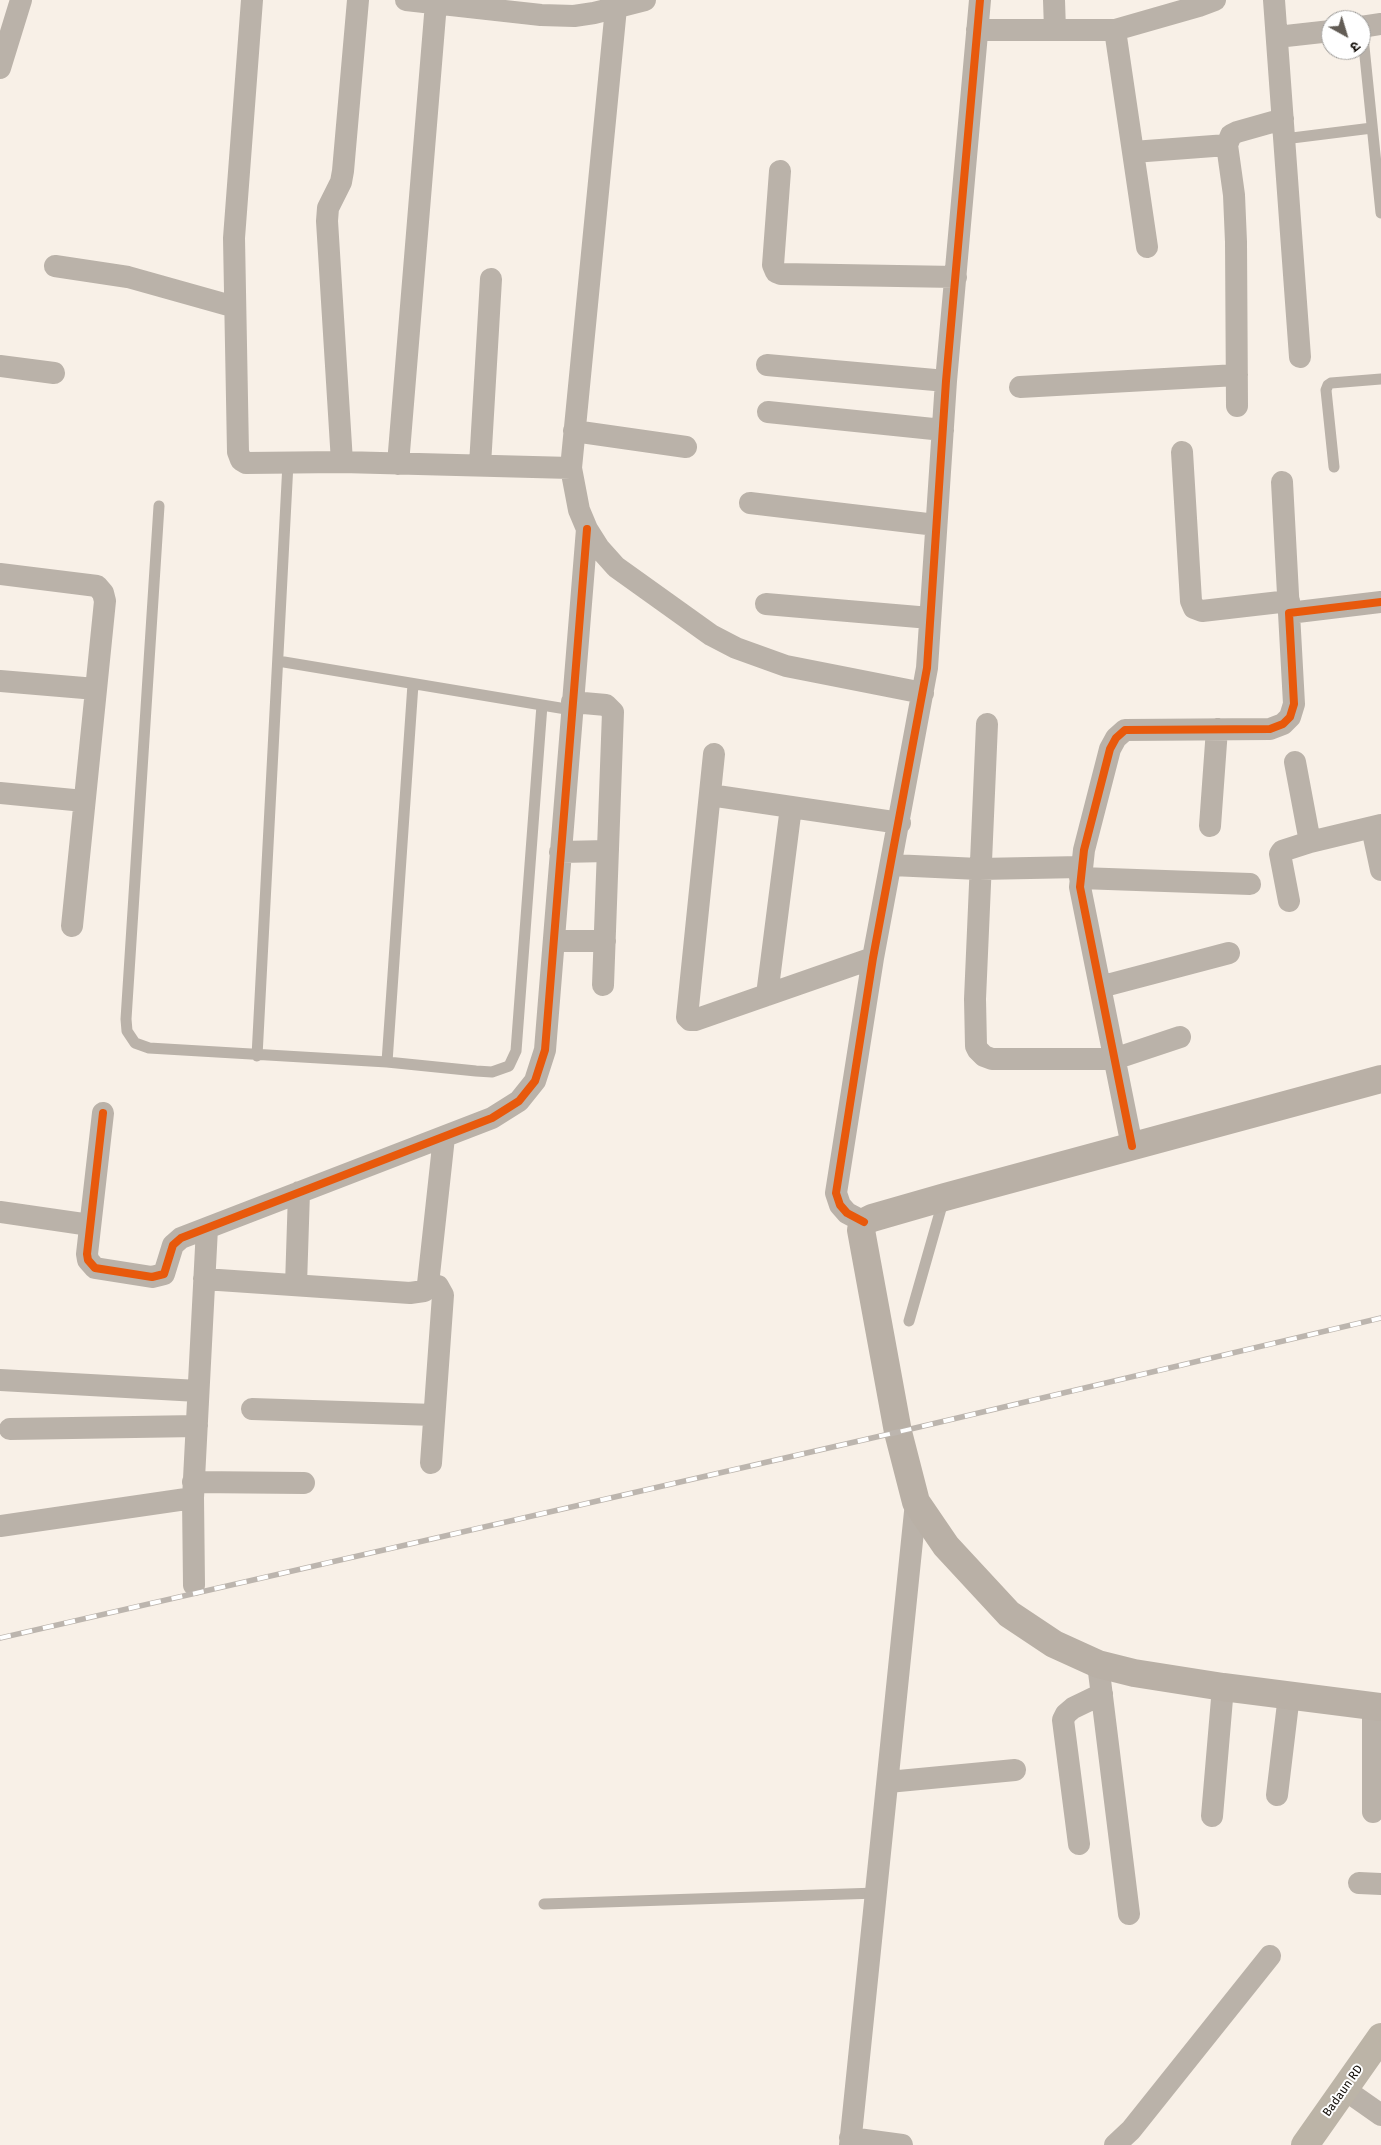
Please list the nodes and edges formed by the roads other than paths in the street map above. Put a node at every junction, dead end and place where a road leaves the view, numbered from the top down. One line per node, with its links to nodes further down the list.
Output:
1 (21, 0): 18 (street)
2 (252, 0): 29 (street)
3 (358, 0): 44 (street)
4 (406, 0): 10 (street)
5 (645, 0): 11 (street)
6 (980, 0): 12 (street)
7 (1054, 0): 13 (street)
8 (1274, 0): 16 (street)
9 (1204, 2): 14 (street)
10 (449, 3): 11 (street); 46 (street)
11 (616, 8): 41 (street)
12 (977, 30): 13 (street); 27 (street)
13 (1055, 30): 14 (street)
14 (1115, 30): 22 (street)
15 (1321, 32): 16 (street)
16 (1277, 37): 20 (street)
17 (1369, 60): 19 (lane)
18 (0, 68)
19 (1372, 128): 20 (lane); 24 (lane)
20 (1283, 129): 21 (street); 30 (street)
21 (1227, 145): 22 (street); 34 (street)
22 (1133, 152): 25 (street)
23 (780, 171): 27 (street)
24 (1381, 214)
25 (1147, 247)
26 (55, 266): 29 (street)
27 (956, 277): 36 (street)
28 (491, 279): 47 (street)
29 (235, 308): 45 (street)
30 (1300, 357)
31 (767, 365): 36 (street)
32 (0, 366): 33 (street)
33 (54, 373)
34 (1237, 375): 37 (street); 38 (street)
35 (1381, 379): 48 (lane)
36 (946, 381): 40 (street)
37 (1020, 386)
38 (1237, 406)
39 (768, 412): 40 (street)
40 (943, 430): 53 (street)
41 (574, 431): 42 (street); 49 (street)
42 (686, 447)
43 (1182, 452): 58 (street)
44 (342, 462): 45 (street); 46 (street)
45 (288, 463): 60 (lane)
46 (398, 464): 47 (street)
47 (480, 466): 49 (street)
48 (1334, 467)
49 (571, 468): 54 (street)
50 (1282, 482): 58 (street)
51 (750, 503): 53 (street)
52 (159, 506): 96 (lane)
53 (936, 525): 59 (street)
54 (587, 529): 64 (street); 66 (street)
55 (0, 574): 63 (street)
56 (1381, 602): 58 (street)
57 (766, 604): 59 (street)
58 (1289, 607): 68 (street)
59 (930, 618): 64 (street)
60 (278, 661): 62 (lane); 96 (lane)
61 (0, 681): 63 (street)
62 (413, 684): 65 (lane); 98 (lane)
63 (96, 689): 73 (street)
64 (923, 694): 75 (street)
65 (542, 705): 66 (lane); 98 (lane)
66 (572, 706): 79 (street); 80 (street)
67 (987, 724): 82 (street)
68 (1217, 730): 76 (street); 84 (street)
69 (714, 754): 72 (street)
70 (1295, 762): 78 (street)
71 (0, 793): 73 (street)
72 (710, 795): 74 (street); 94 (street)
73 (84, 801): 87 (street)
74 (792, 807): 75 (street); 94 (street)
75 (900, 823): 81 (street)
76 (1210, 826)
77 (1376, 826): 78 (street); 83 (street)
78 (1310, 842): 86 (street)
79 (608, 851): 80 (street); 89 (street)
80 (560, 852): 88 (street)
81 (892, 865): 82 (street); 91 (street)
82 (979, 869): 84 (street); 97 (street)
83 (1381, 870)
84 (1080, 873): 85 (street); 93 (street)
85 (1250, 884)
86 (1289, 901)
87 (72, 926)
88 (554, 941): 89 (street); 101 (street)
89 (605, 941): 92 (street)
90 (1229, 953): 93 (street)
91 (873, 958): 94 (street); 106 (street)
92 (603, 985)
93 (1100, 987): 97 (street)
94 (767, 996)
95 (1180, 1037): 97 (street)
96 (257, 1056): 98 (lane)
97 (1114, 1059): 102 (street)
98 (387, 1062)
99 (1381, 1079): 102 (main road)
100 (103, 1113): 107 (street)
101 (444, 1137): 103 (street); 110 (street)
102 (1132, 1146): 104 (main road)
103 (299, 1192): 108 (street); 111 (street)
104 (944, 1196): 106 (main road); 112 (lane)
105 (0, 1212): 107 (street)
106 (864, 1222): 122 (main road)
107 (90, 1225): 108 (street)
108 (207, 1228): 109 (street)
109 (204, 1279): 111 (street); 114 (street)
110 (428, 1284): 111 (street); 116 (street)
111 (296, 1286)
112 (909, 1321)
113 (0, 1380): 114 (street)
114 (198, 1392): 117 (street)
115 (252, 1409): 116 (street)
116 (434, 1415): 119 (street)
117 (197, 1426): 118 (street); 121 (street)
118 (10, 1428)
119 (431, 1463)
120 (304, 1483): 121 (street)
121 (193, 1490): 123 (street); 124 (street)
122 (916, 1502): 125 (main road); 131 (street)
123 (0, 1526)
124 (194, 1585)
125 (1098, 1664): 126 (main road); 127 (street)
126 (1223, 1687): 128 (main road); 134 (street)
127 (1102, 1694): 135 (street); 140 (street)
128 (1289, 1695): 129 (main road); 132 (street)
129 (1377, 1706): 133 (street)
130 (1015, 1770): 131 (street)
131 (888, 1782): 138 (street)
132 (1277, 1795)
133 (1373, 1812)
134 (1212, 1816)
135 (1079, 1844)
136 (1359, 1883): 137 (street)
137 (1381, 1884)
138 (877, 1893): 139 (lane); 145 (street)
139 (544, 1904)
140 (1129, 1914)
141 (1270, 1956): 147 (street)
142 (1381, 2037): 143 (main road, Badaun RD)
143 (1344, 2089): 144 (street); 148 (main road, Badaun RD)
144 (1381, 2115)
145 (850, 2142): 146 (street)
146 (902, 2145)
147 (1115, 2145)
148 (1305, 2145)

